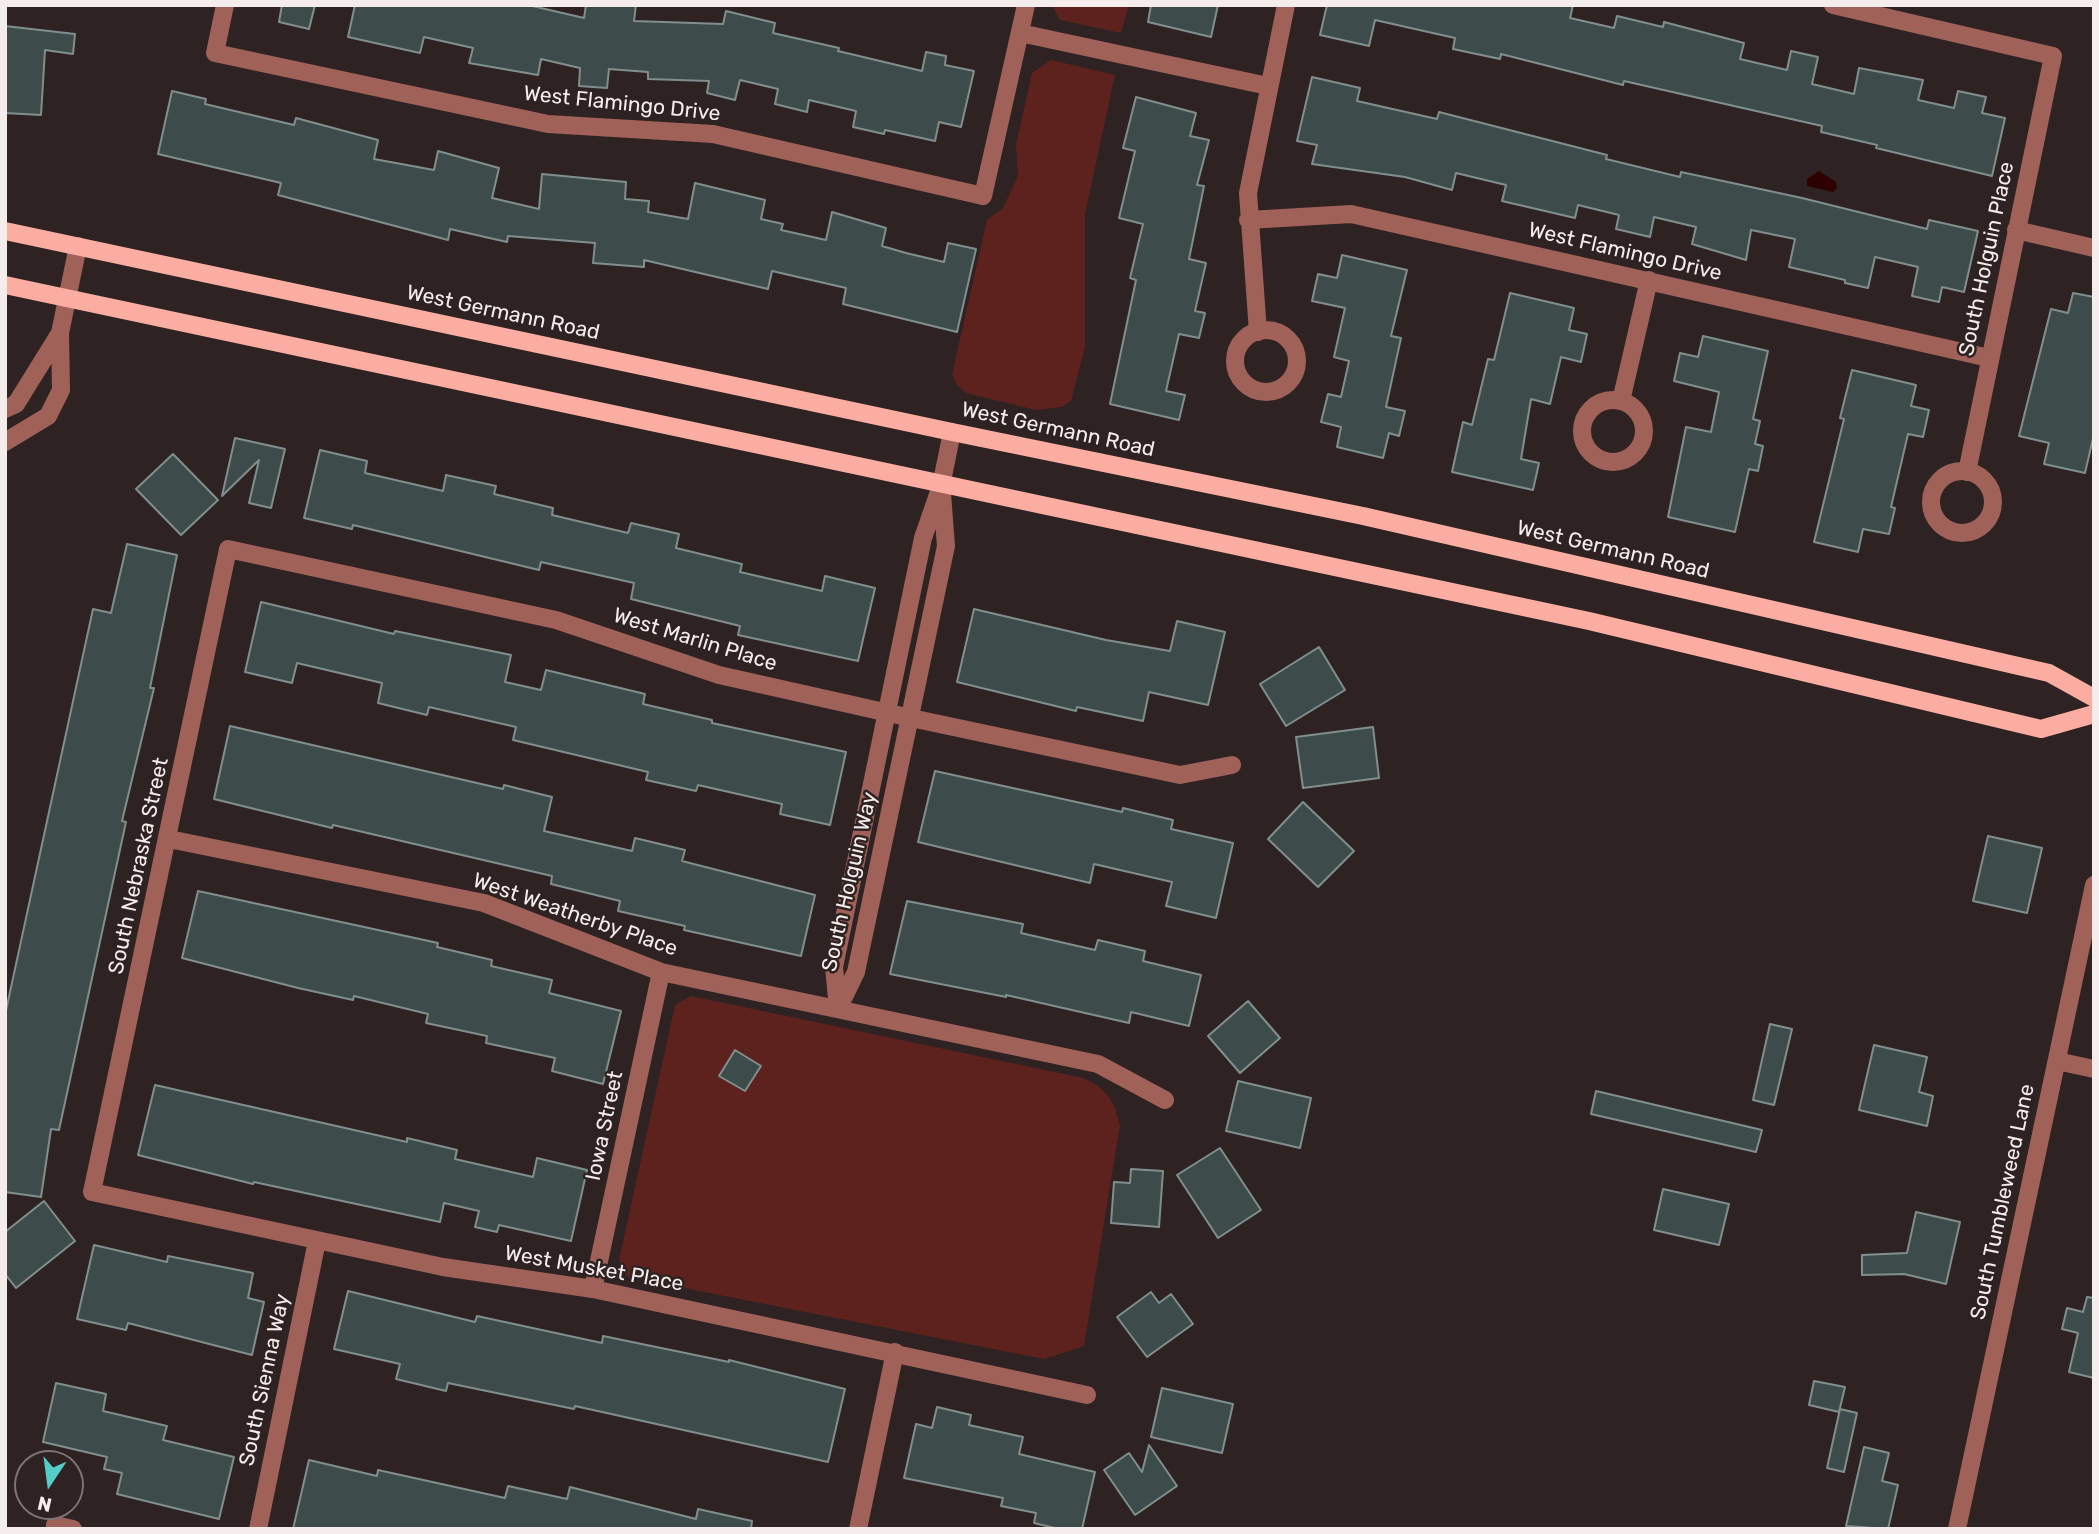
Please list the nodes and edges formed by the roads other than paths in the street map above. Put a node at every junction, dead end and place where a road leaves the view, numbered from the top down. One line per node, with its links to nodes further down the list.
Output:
1 (225, 5): 5 (street, West Flamingo Drive)
2 (1026, 5): 5 (street)
3 (1286, 5): 6 (street)
4 (1833, 5): 9 (street, South Holguin Place)
5 (1020, 33): 6 (street)
6 (1268, 86): 7 (street)
7 (1248, 220): 12 (street, West Flamingo Drive); 15 (street)
8 (5, 230): 10 (main road, West Germann Road)
9 (2016, 230): 11 (street); 17 (street, South Holguin Place)
10 (78, 246): 14 (street); 22 (main road, West Germann Road)
11 (2094, 248)
12 (1649, 280): 17 (street, West Flamingo Drive); 19 (street)
13 (5, 285): 14 (main road)
14 (67, 298): 16 (street); 25 (main road)
15 (1258, 331)
16 (60, 333): 18 (street); 21 (street)
17 (1989, 358): 24 (street, South Holguin Place)
18 (26, 390): 20 (street); 21 (street)
19 (1621, 401)
20 (5, 409)
21 (48, 416): 23 (street)
22 (952, 432): 25 (street, South Holguin Way); 27 (main road, West Germann Road)
23 (5, 442)
24 (1967, 472)
25 (941, 486): 28 (street, South Holguin Way); 29 (main road); 30 (street, South Holguin Way)
26 (228, 549): 28 (street, West Marlin Place); 32 (street, South Nebraska Street)
27 (2094, 698)
28 (887, 713): 30 (street, West Marlin Place); 35 (street, South Holguin Way)
29 (2094, 714)
30 (911, 718): 31 (street, West Marlin Place); 35 (street, South Holguin Way)
31 (1232, 765)
32 (169, 839): 34 (street, West Weatherby Place); 39 (street, South Nebraska Street)
33 (2094, 885): 36 (street, South Tumbleweed Lane)
34 (661, 972): 35 (street, West Weatherby Place); 41 (street, Iowa Street)
35 (838, 1009): 38 (street, West Weatherby Place)
36 (2057, 1061): 37 (street); 48 (street, South Tumbleweed Lane)
37 (2094, 1069)
38 (1164, 1100)
39 (92, 1192): 40 (street, West Musket Place)
40 (317, 1241): 41 (street, West Musket Place); 46 (street, South Sienna Way)
41 (593, 1289): 42 (street, West Musket Place)
42 (895, 1352): 43 (street, West Musket Place); 47 (street)
43 (1087, 1395)
44 (55, 1525): 45 (street)
45 (74, 1529)
46 (258, 1529)
47 (858, 1529)
48 (1957, 1529)

